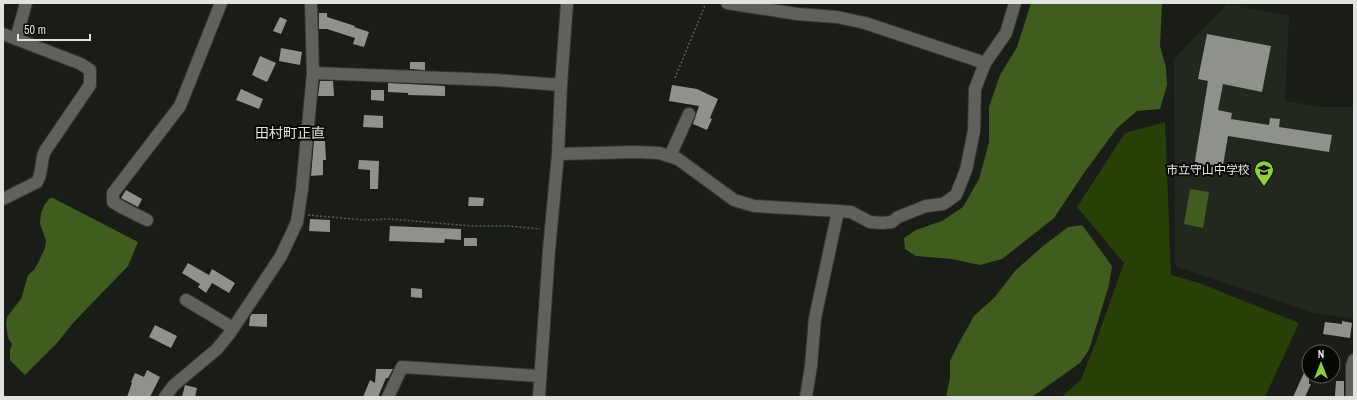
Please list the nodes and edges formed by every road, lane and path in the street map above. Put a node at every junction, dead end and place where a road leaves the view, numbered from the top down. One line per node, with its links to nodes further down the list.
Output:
1 (26, 3): 9 (street)
2 (221, 3): 20 (street)
3 (311, 3): 11 (street)
4 (567, 3): 13 (street)
5 (706, 3): 12 (path)
6 (727, 3): 10 (street)
7 (1015, 3): 10 (street)
8 (3, 34): 9 (street)
9 (16, 39): 17 (street)
10 (984, 63): 18 (street)
11 (313, 73): 13 (street); 23 (street)
12 (675, 78)
13 (561, 85): 15 (street)
14 (689, 114): 16 (street)
15 (558, 154): 16 (street); 21 (street)
16 (670, 156): 18 (street)
17 (3, 199)
18 (838, 211): 29 (street)
19 (307, 215): 21 (path)
20 (147, 220)
21 (551, 229): 25 (street)
22 (186, 300): 23 (street)
23 (233, 328): 26 (street)
24 (1354, 360): 30 (street)
25 (540, 376): 27 (street); 28 (street)
26 (165, 397)
27 (388, 397)
28 (539, 397)
29 (806, 397)
30 (1352, 397)

